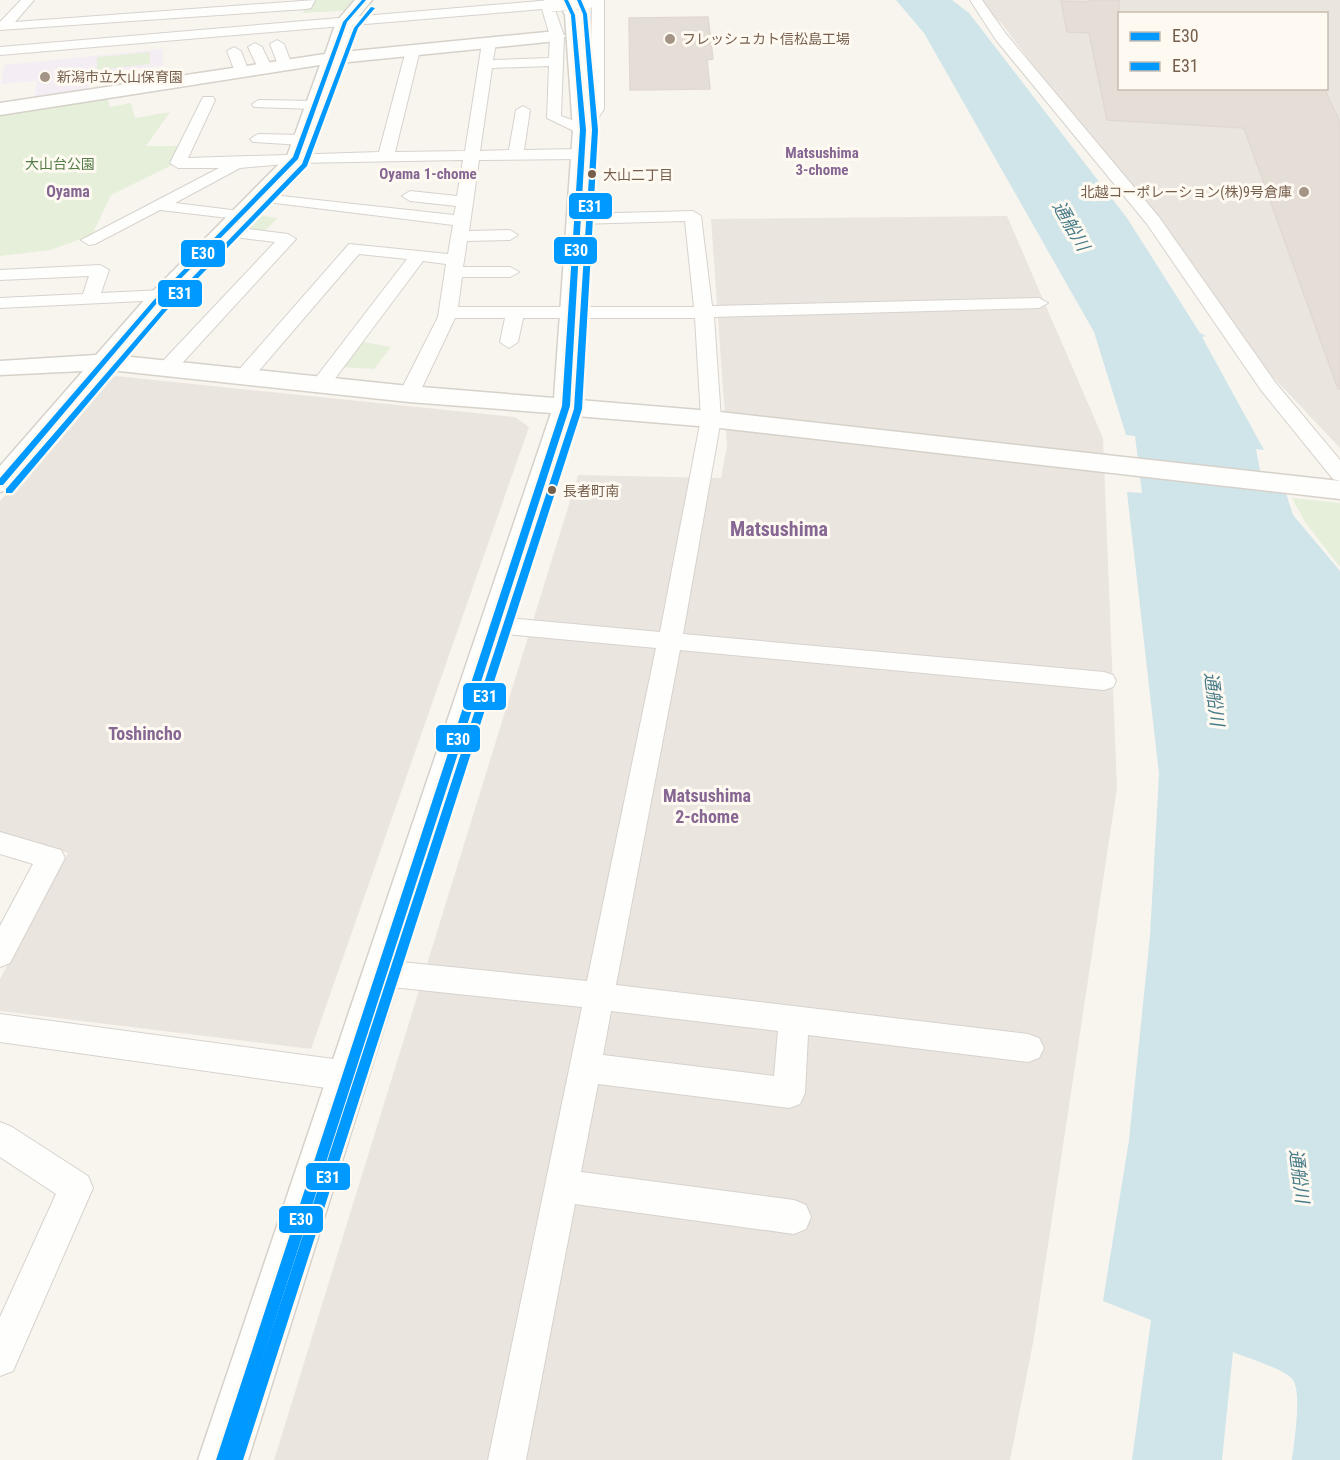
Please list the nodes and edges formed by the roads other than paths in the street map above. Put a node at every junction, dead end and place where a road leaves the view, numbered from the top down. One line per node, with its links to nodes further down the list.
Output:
1 (28, 0): 7 (street)
2 (309, 0): 7 (street)
3 (364, 0): 6 (street)
4 (976, 0): 72 (street)
5 (575, 2): 6 (street); 9 (street); 29 (street)
6 (345, 22): 8 (street); 17 (street)
7 (2, 27)
8 (186, 34): 14 (street); 16 (street)
9 (557, 36): 10 (street); 18 (street)
10 (489, 43): 13 (street); 19 (street)
11 (277, 44): 20 (street)
12 (255, 47): 21 (street)
13 (413, 50): 17 (street); 36 (street)
14 (0, 51)
15 (234, 51): 22 (street)
16 (182, 55)
17 (332, 58): 20 (street); 25 (street)
18 (558, 62): 19 (street); 29 (street)
19 (486, 64): 35 (street)
20 (285, 65): 21 (street)
21 (265, 68): 22 (street)
22 (242, 72): 26 (street)
23 (208, 100): 30 (street)
24 (259, 104): 25 (street)
25 (315, 105): 33 (street)
26 (0, 109)
27 (523, 110): 34 (street)
28 (258, 139): 33 (street)
29 (583, 142): 34 (street); 44 (street)
30 (184, 146): 31 (street); 37 (street)
31 (208, 146)
32 (232, 146): 37 (street)
33 (299, 149): 36 (street); 37 (street); 39 (street)
34 (516, 155): 35 (street)
35 (472, 156): 36 (street); 41 (street)
36 (392, 157): 38 (street)
37 (246, 163): 42 (street)
38 (394, 178)
39 (259, 196): 43 (street); 46 (street)
40 (410, 196): 41 (street)
41 (465, 202): 46 (street)
42 (156, 205): 43 (street); 45 (street)
43 (240, 216): 47 (street)
44 (578, 219): 59 (street); 60 (street)
45 (110, 229): 48 (street); 50 (street)
46 (461, 229): 49 (street); 52 (street)
47 (225, 231): 55 (street); 66 (street)
48 (142, 235)
49 (510, 235)
50 (89, 240)
51 (418, 256): 52 (street); 67 (street); 68 (street)
52 (454, 266): 53 (street); 61 (street)
53 (510, 272)
54 (0, 275): 56 (street)
55 (163, 295): 56 (street); 64 (street)
56 (90, 298): 57 (street)
57 (0, 303)
58 (1039, 303): 60 (street)
59 (570, 312): 60 (street); 62 (street); 70 (street)
60 (704, 312): 71 (street)
61 (447, 313): 62 (street); 69 (street)
62 (515, 313): 63 (street)
63 (509, 342)
64 (106, 362): 65 (street); 66 (street); 73 (street)
65 (0, 368)
66 (167, 368): 67 (street)
67 (244, 376): 68 (street)
68 (321, 384): 69 (street)
69 (409, 394): 70 (street)
70 (566, 406): 71 (street); 75 (street)
71 (711, 419): 74 (street); 76 (street)
72 (1340, 474)
73 (1, 481)
74 (1328, 489)
75 (496, 625): 76 (street); 80 (street)
76 (670, 640): 77 (street); 81 (street)
77 (1104, 681)
78 (0, 843): 79 (street)
79 (0, 954)
80 (382, 973): 81 (street); 86 (street)
81 (600, 996): 82 (street); 85 (street)
82 (794, 1020): 84 (street); 85 (street)
83 (0, 1028): 86 (street)
84 (1028, 1048)
85 (586, 1068): 88 (street)
86 (348, 1076): 91 (street)
87 (0, 1138): 90 (street)
88 (562, 1186): 89 (street); 92 (street)
89 (794, 1217)
90 (0, 1358)
91 (223, 1460)
92 (507, 1460)

